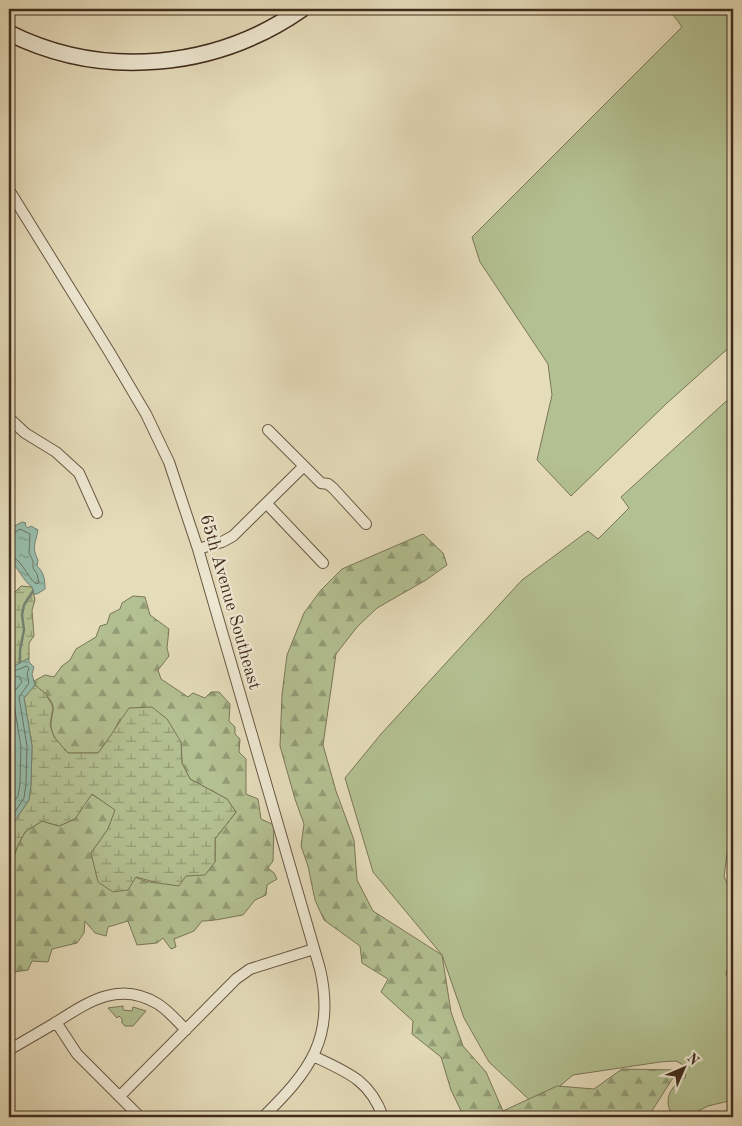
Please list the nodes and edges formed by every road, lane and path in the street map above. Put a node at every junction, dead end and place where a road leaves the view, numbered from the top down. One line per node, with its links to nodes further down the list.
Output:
1 (302, 9): 2 (street)
2 (9, 33)
3 (9, 190): 10 (street, 65th Avenue Southeast)
4 (9, 418): 8 (street)
5 (268, 430): 6 (street)
6 (304, 466): 7 (street); 9 (street)
7 (266, 504): 10 (street); 11 (street)
8 (97, 513)
9 (366, 524)
10 (198, 549): 12 (street, 65th Avenue Southeast)
11 (323, 562)
12 (314, 949): 14 (street); 16 (street, 65th Avenue Southeast)
13 (56, 1022): 14 (street); 15 (street); 17 (street)
14 (186, 1030): 17 (street)
15 (9, 1050)
16 (313, 1056): 19 (street, 65th Avenue Southeast); 20 (street)
17 (120, 1096): 18 (street)
18 (140, 1117)
19 (262, 1117)
20 (383, 1117)

